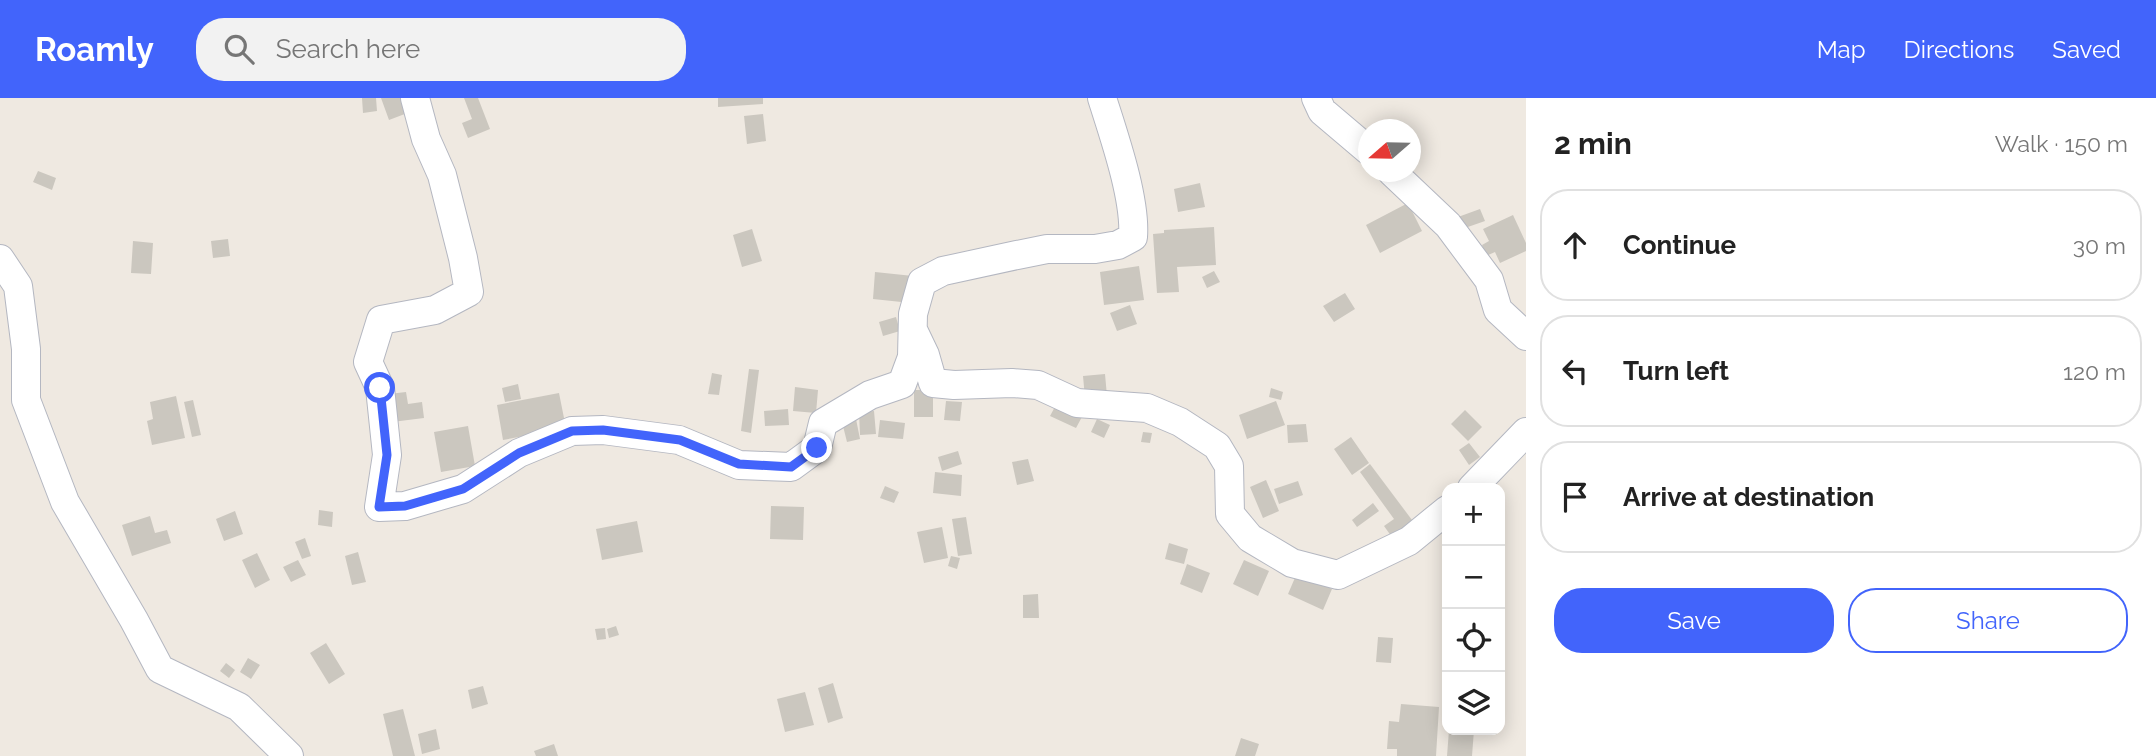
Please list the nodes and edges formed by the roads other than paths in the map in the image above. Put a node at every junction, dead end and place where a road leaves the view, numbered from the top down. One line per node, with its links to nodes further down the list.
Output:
1 (415, 98): 7 (street)
2 (1102, 98): 7 (street)
3 (1317, 98): 4 (street)
4 (1358, 142)
5 (1403, 182): 8 (street)
6 (0, 260): 12 (street)
7 (913, 329): 11 (street)
8 (1526, 336)
9 (1523, 444): 10 (street)
10 (1478, 483)
11 (1442, 514)
12 (289, 756)

